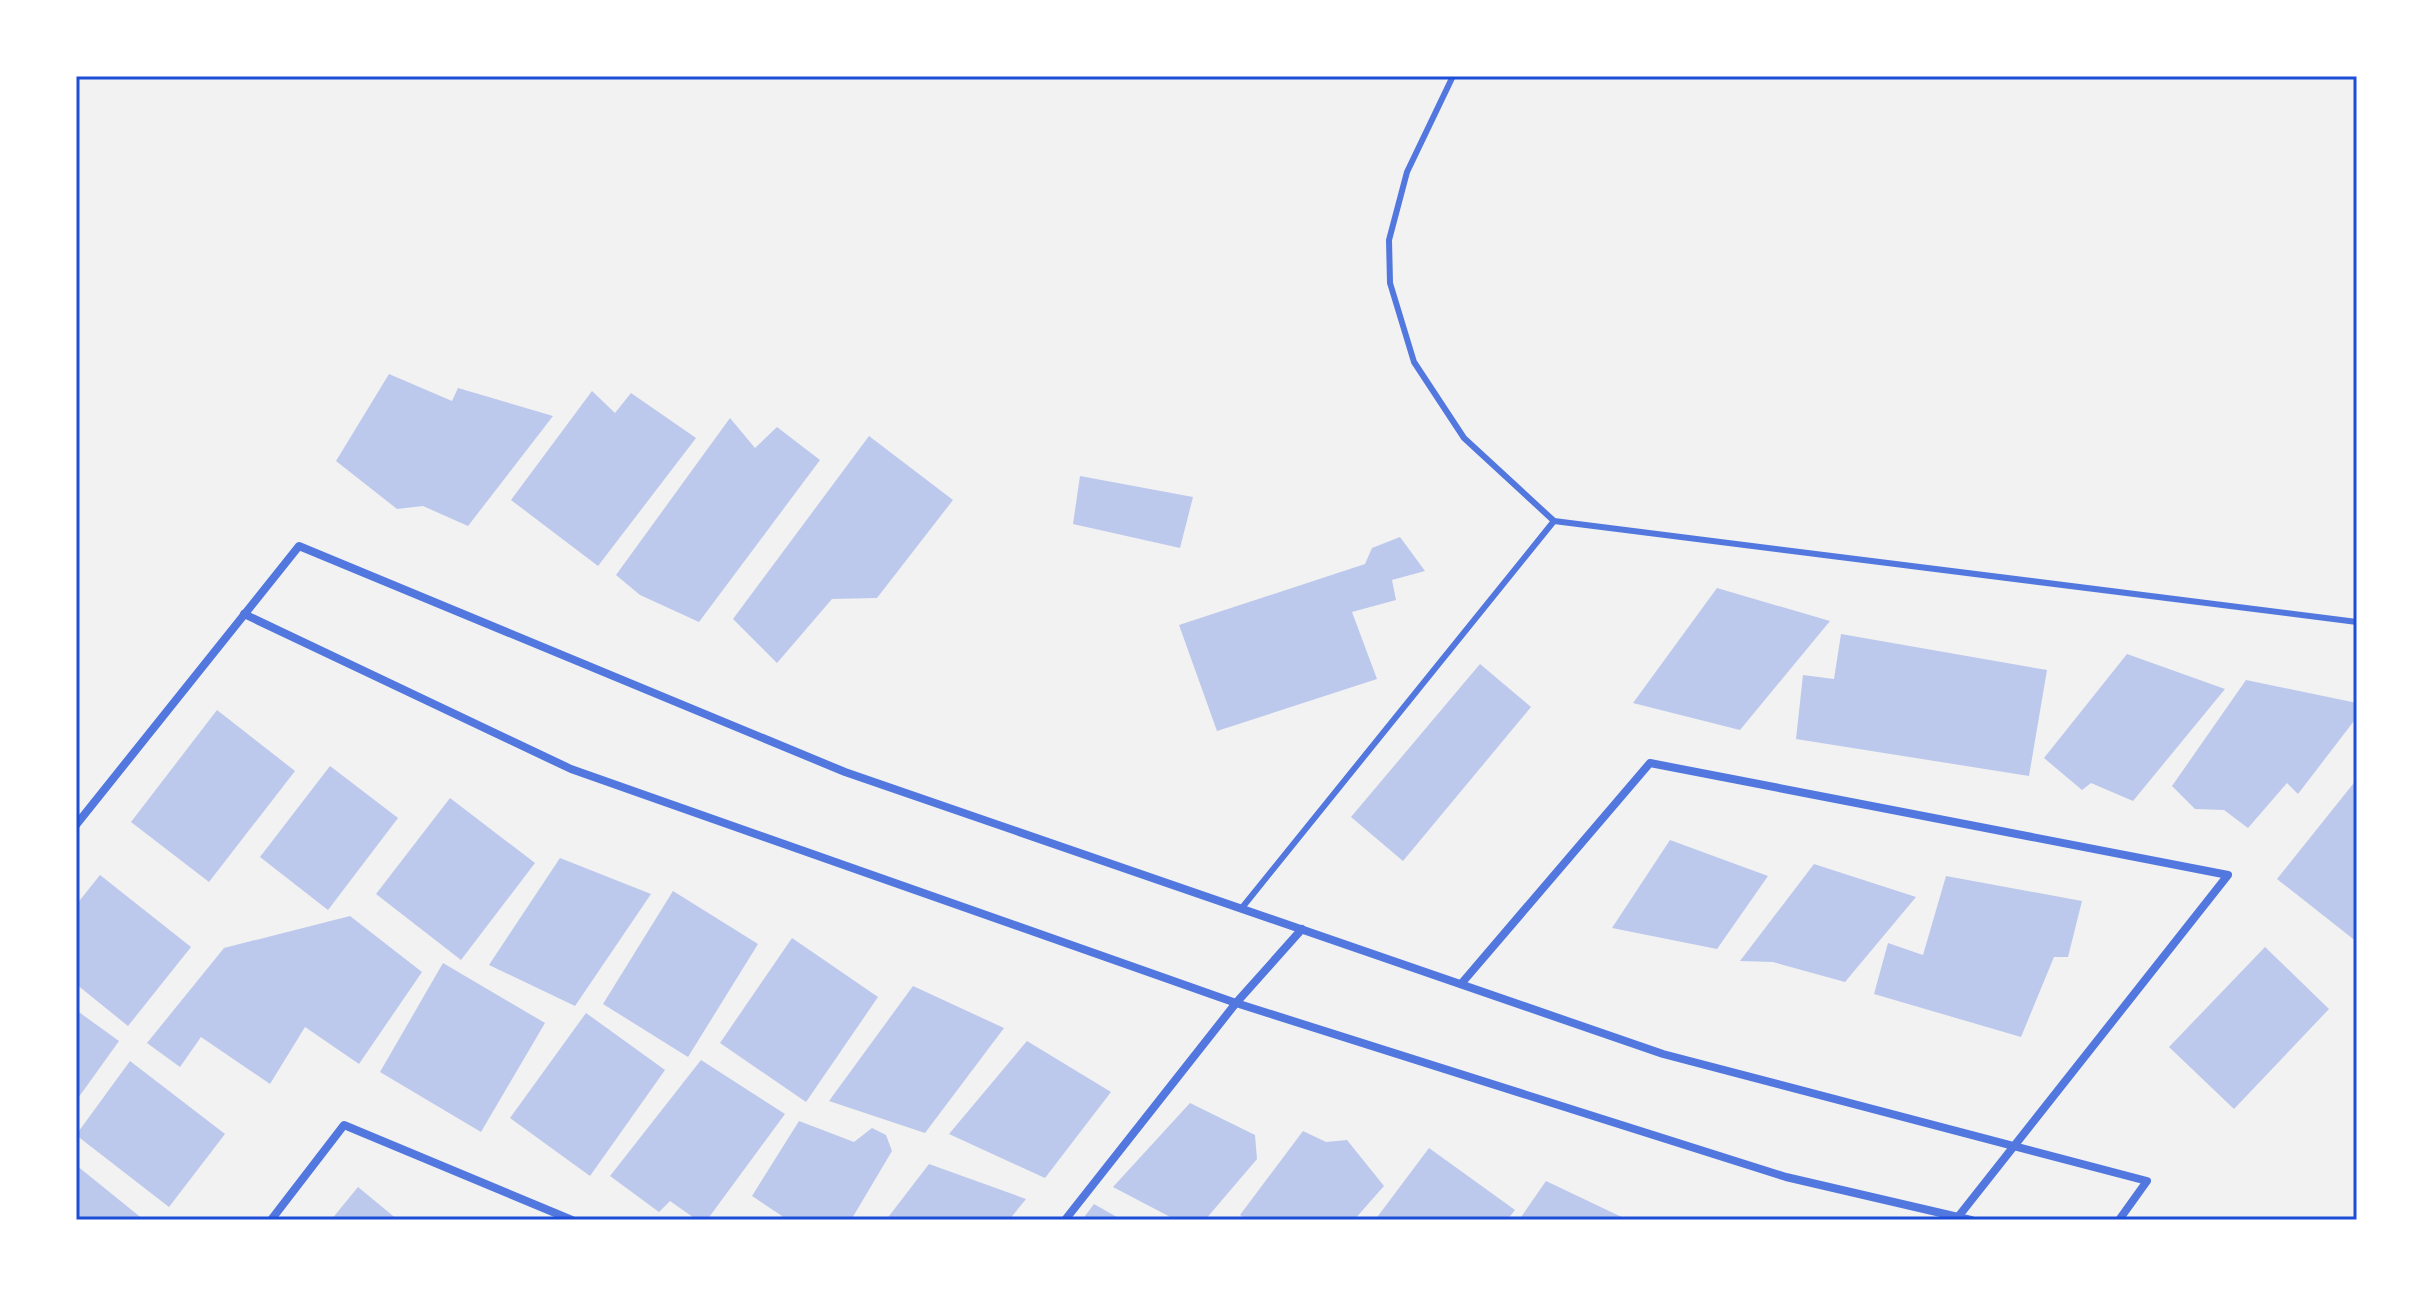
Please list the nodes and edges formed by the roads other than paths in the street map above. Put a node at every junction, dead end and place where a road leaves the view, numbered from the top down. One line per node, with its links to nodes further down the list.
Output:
1 (1453, 76): 2 (lane)
2 (1554, 521): 4 (lane); 6 (lane)
3 (244, 614): 5 (street); 6 (street); 9 (street)
4 (2357, 622)
5 (76, 825)
6 (1241, 909): 7 (street)
7 (1302, 929): 8 (street); 9 (street)
8 (1461, 984): 10 (street); 10 (street)
9 (1236, 1003): 11 (street); 14 (street)
10 (2014, 1146): 11 (street); 16 (street)
11 (1958, 1217): 15 (street)
12 (271, 1220): 13 (street)
13 (572, 1220)
14 (1065, 1220)
15 (1971, 1220)
16 (2119, 1220)

